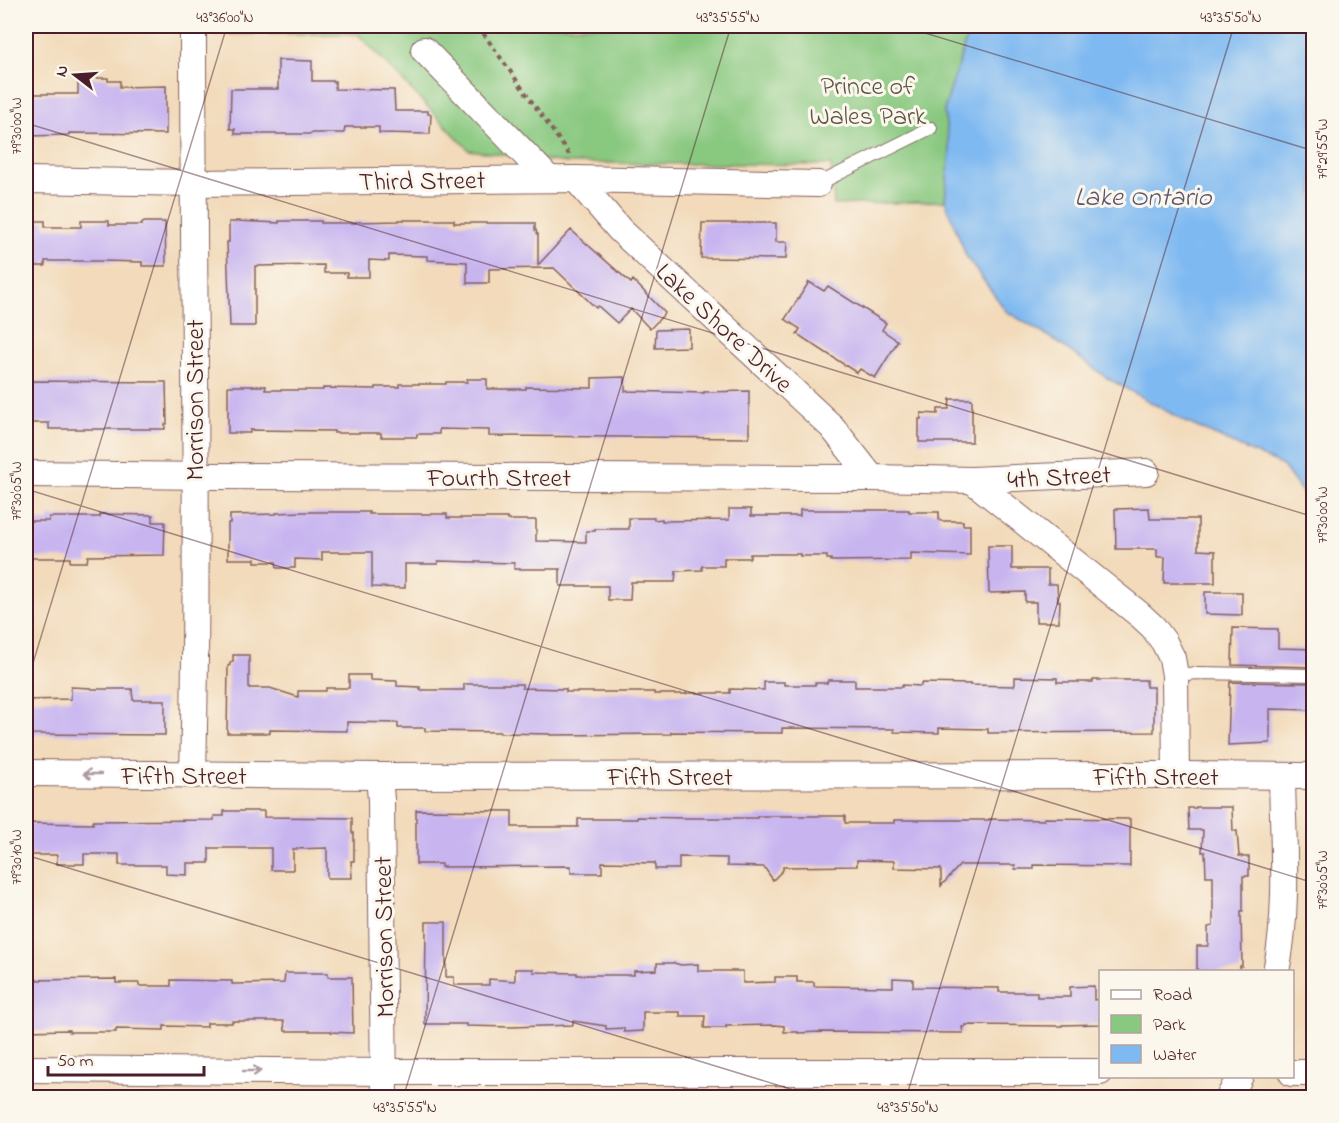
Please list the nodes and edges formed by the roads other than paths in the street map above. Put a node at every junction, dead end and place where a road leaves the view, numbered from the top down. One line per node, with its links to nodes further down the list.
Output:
1 (193, 26): 7 (street, Morrison Street)
2 (424, 50): 5 (street)
3 (931, 128): 8 (lane)
4 (574, 170): 5 (street, Third Street); 8 (street, Third Street); 12 (street, Lake Shore Drive)
5 (549, 179): 7 (street, Third Street)
6 (26, 180): 7 (street, Third Street)
7 (193, 183): 11 (street, Morrison Street)
8 (818, 184)
9 (1146, 472): 13 (street, 4th Street)
10 (26, 474): 11 (street, Fourth Street)
11 (195, 476): 12 (street, Fourth Street); 17 (street, Morrison Street)
12 (872, 478): 13 (street, Fourth Street)
13 (972, 480): 14 (street)
14 (1175, 675): 15 (lane); 18 (street)
15 (1314, 675)
16 (26, 773): 17 (street, Fifth Street, one-way to 16)
17 (193, 775): 19 (street, Fifth Street)
18 (1176, 775): 19 (street, Fifth Street); 21 (street, Fifth Street)
19 (379, 776): 24 (street, Morrison Street)
20 (1314, 776): 21 (street, Fifth Street)
21 (1282, 777): 22 (street)
22 (1276, 970)
23 (26, 1069): 24 (street, one-way to 24)
24 (385, 1072): 25 (street); 29 (street, Morrison Street)
25 (1099, 1072)
26 (1294, 1073): 27 (street)
27 (1314, 1073)
28 (1239, 1078): 30 (street)
29 (384, 1098)
30 (1228, 1098)

